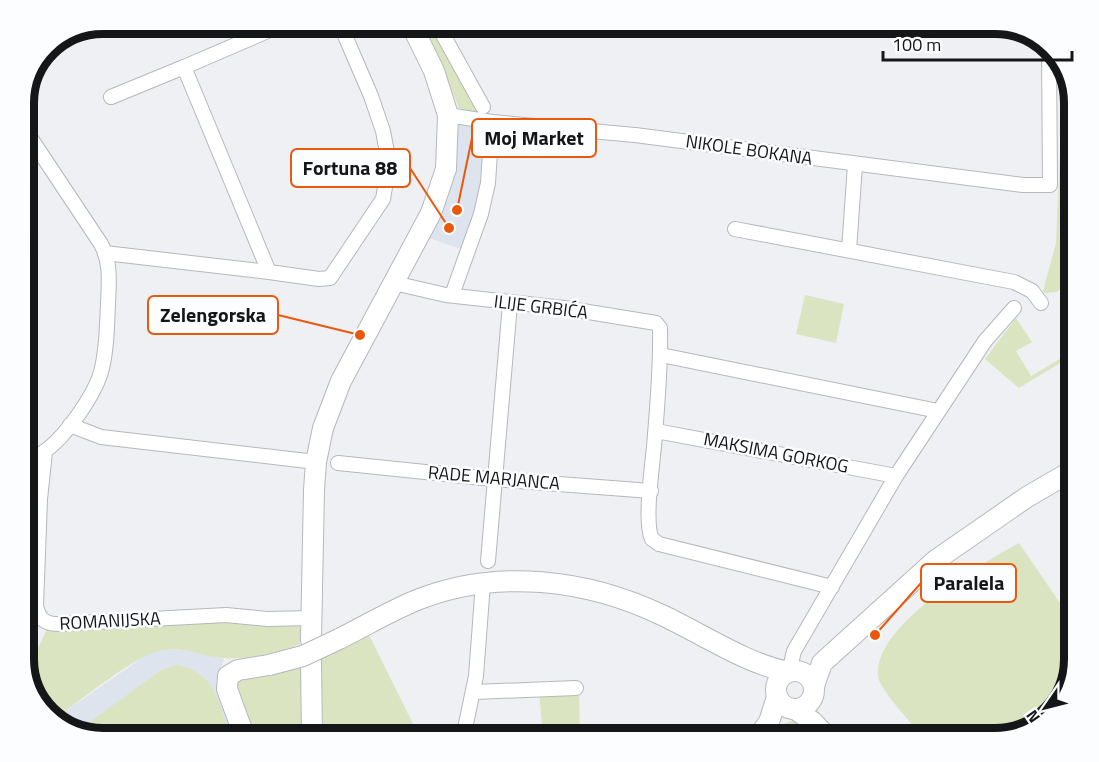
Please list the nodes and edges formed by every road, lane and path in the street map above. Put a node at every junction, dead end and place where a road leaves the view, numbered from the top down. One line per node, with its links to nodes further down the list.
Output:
1 (261, 34): 6 (street)
2 (344, 34): 16 (street)
3 (416, 34): 9 (street)
4 (443, 34): 8 (street)
5 (1049, 60): 12 (street, NIKOLE BOKANA)
6 (184, 67): 7 (street); 16 (street)
7 (111, 97)
8 (483, 107)
9 (448, 115): 10 (street, NIKOLE BOKANA); 17 (street)
10 (492, 122): 12 (street, NIKOLE BOKANA); 18 (street)
11 (35, 145): 15 (street)
12 (855, 165): 14 (street)
13 (735, 229): 14 (street)
14 (849, 250): 19 (street)
15 (105, 253): 16 (street); 24 (street)
16 (269, 272)
17 (394, 283): 18 (street, ILIJE GRBIĆA); 28 (street)
18 (452, 296): 20 (street, ILIJE GRBIĆA)
19 (1041, 303)
20 (510, 304): 22 (street, ILIJE GRBIĆA); 32 (street)
21 (1014, 308): 23 (street)
22 (660, 355): 23 (street); 25 (street, ILIJE GRBIĆA)
23 (938, 411): 31 (street)
24 (70, 425): 26 (street); 28 (street)
25 (656, 431): 31 (street, MAKSIMA GORKOG); 33 (street, ILIJE GRBIĆA)
26 (45, 452): 27 (street); 37 (street, ROMANIJSKA)
27 (35, 456)
28 (316, 462): 37 (street)
29 (338, 463): 32 (street, RADE MARJANCA)
30 (1064, 475): 40 (street)
31 (896, 476): 36 (street)
32 (494, 479): 33 (street, RADE MARJANCA); 34 (street)
33 (651, 491): 36 (street, ILIJE GRBIĆA)
34 (488, 561)
35 (483, 583): 40 (street); 42 (street); 43 (street, bridge)
36 (832, 587): 40 (street)
37 (311, 618): 38 (street)
38 (311, 640)
39 (311, 661): 44 (street)
40 (791, 687): 46 (street); 47 (street)
41 (576, 688): 42 (street)
42 (474, 692): 45 (street)
43 (241, 728)
44 (312, 728)
45 (465, 728)
46 (764, 728)
47 (821, 728)

